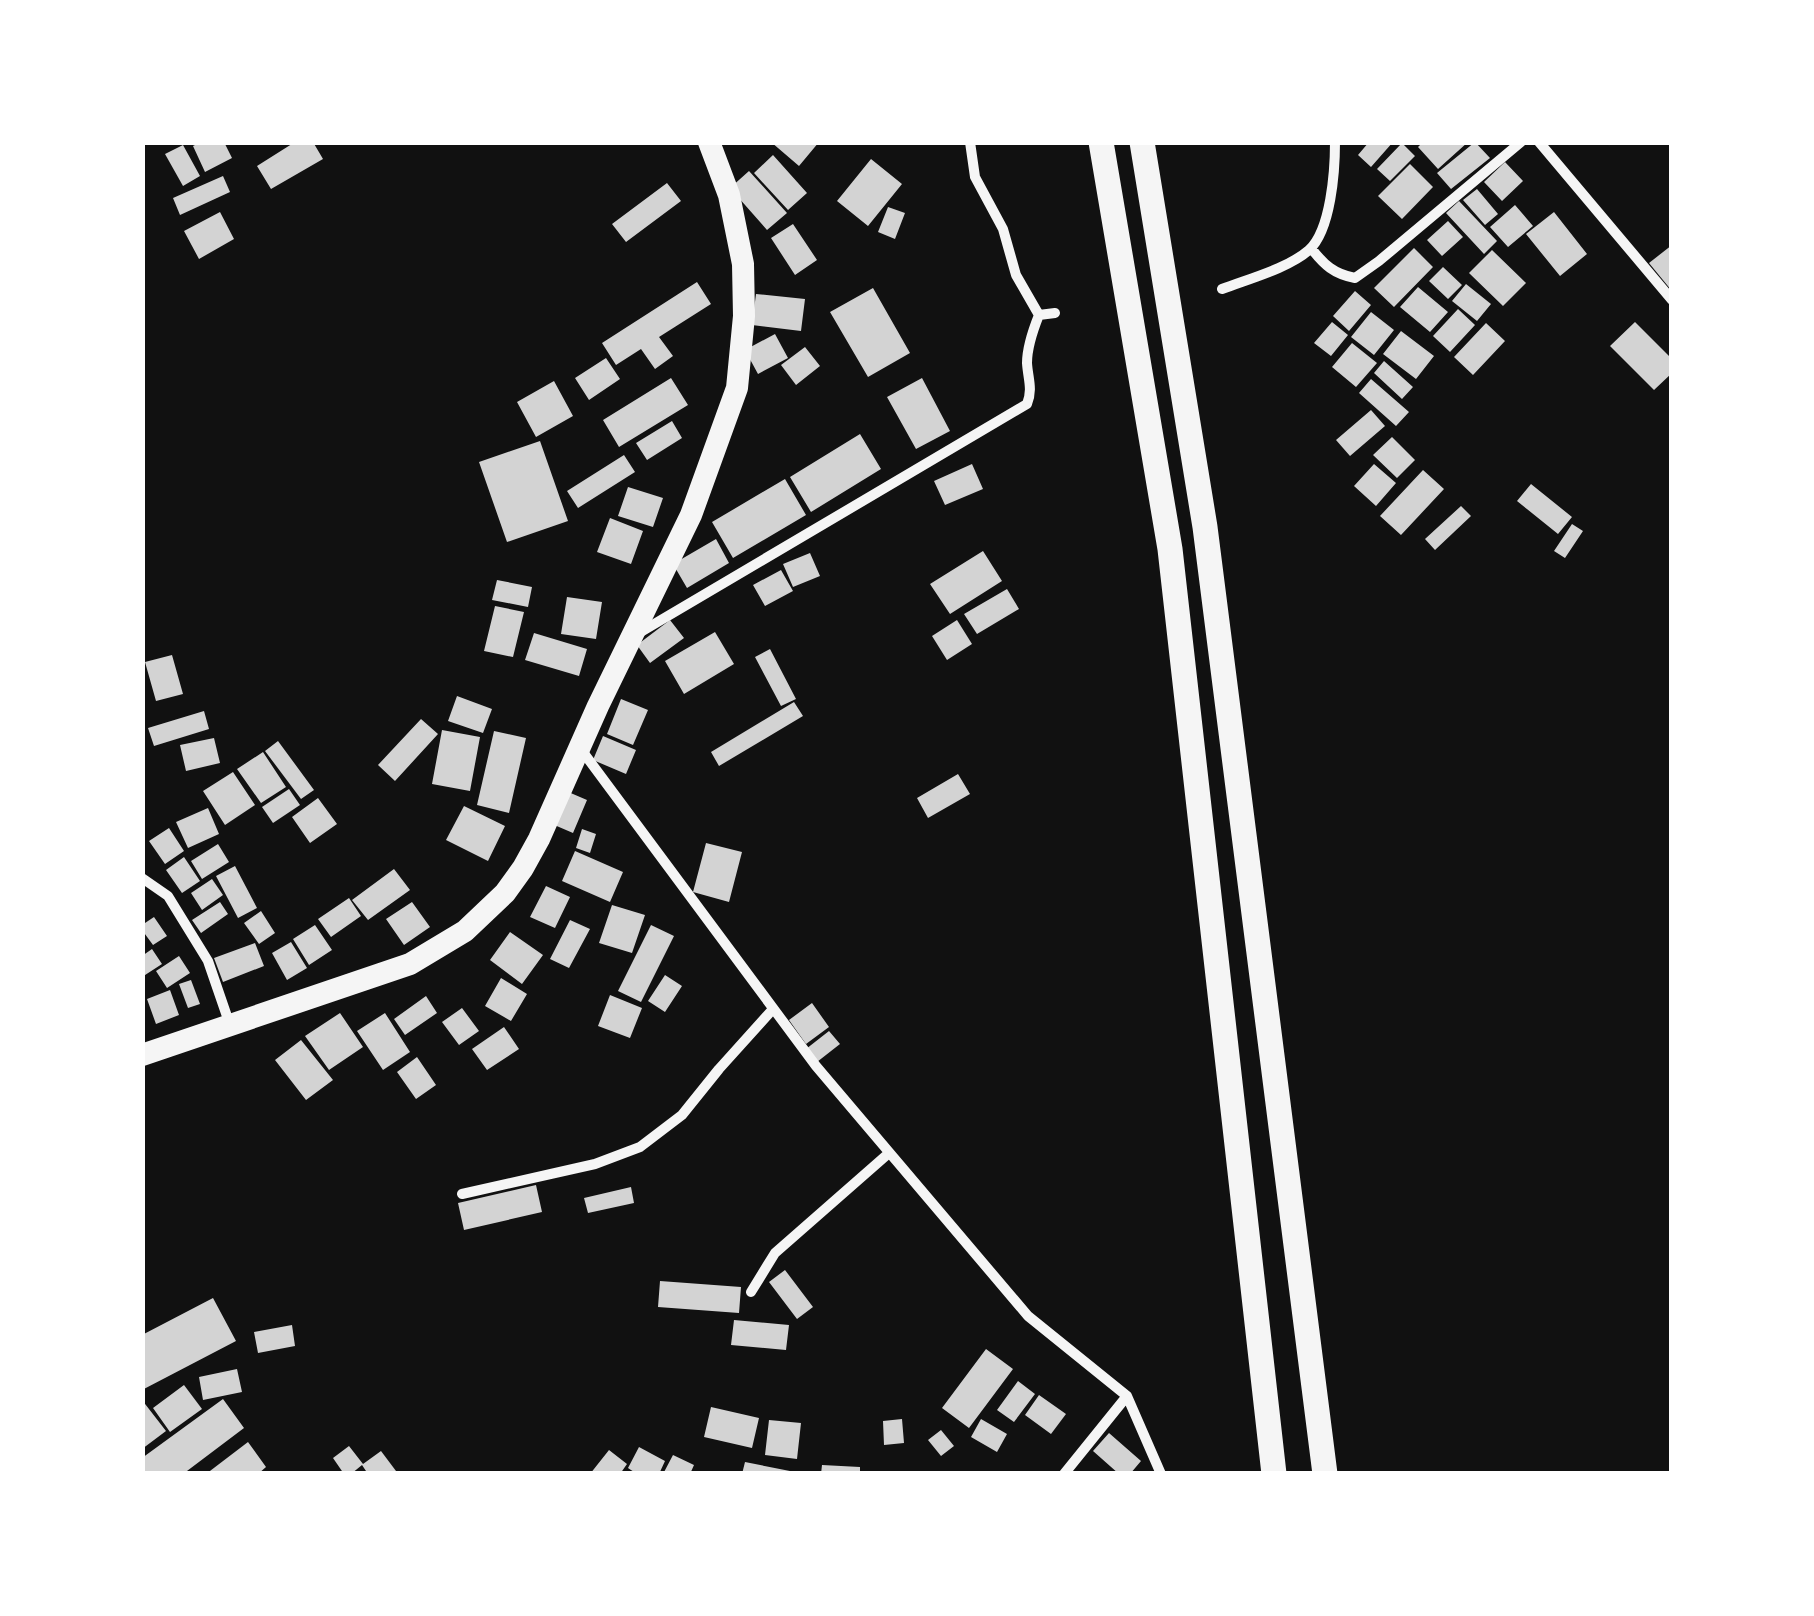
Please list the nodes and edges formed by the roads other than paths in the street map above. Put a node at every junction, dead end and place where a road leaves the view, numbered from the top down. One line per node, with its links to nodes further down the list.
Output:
1 (970, 142): 12 (street)
2 (1102, 142): 25 (highway)
3 (1142, 142): 26 (highway)
4 (1336, 142): 8 (street)
5 (1521, 142): 8 (street)
6 (1538, 142): 10 (street)
7 (710, 143): 13 (main road)
8 (1311, 248): 9 (street)
9 (1222, 289)
10 (1672, 300)
11 (1055, 313): 12 (street)
12 (1039, 315): 13 (street)
13 (632, 637): 14 (main road)
14 (580, 747): 16 (street); 17 (main road)
15 (142, 878): 17 (street)
16 (773, 1009): 19 (street); 20 (street)
17 (230, 1026): 18 (main road)
18 (142, 1056)
19 (889, 1153): 21 (street); 22 (street)
20 (462, 1194)
21 (751, 1292)
22 (1127, 1396): 23 (street); 24 (street)
23 (1064, 1474)
24 (1160, 1474)
25 (1274, 1474)
26 (1326, 1474)

